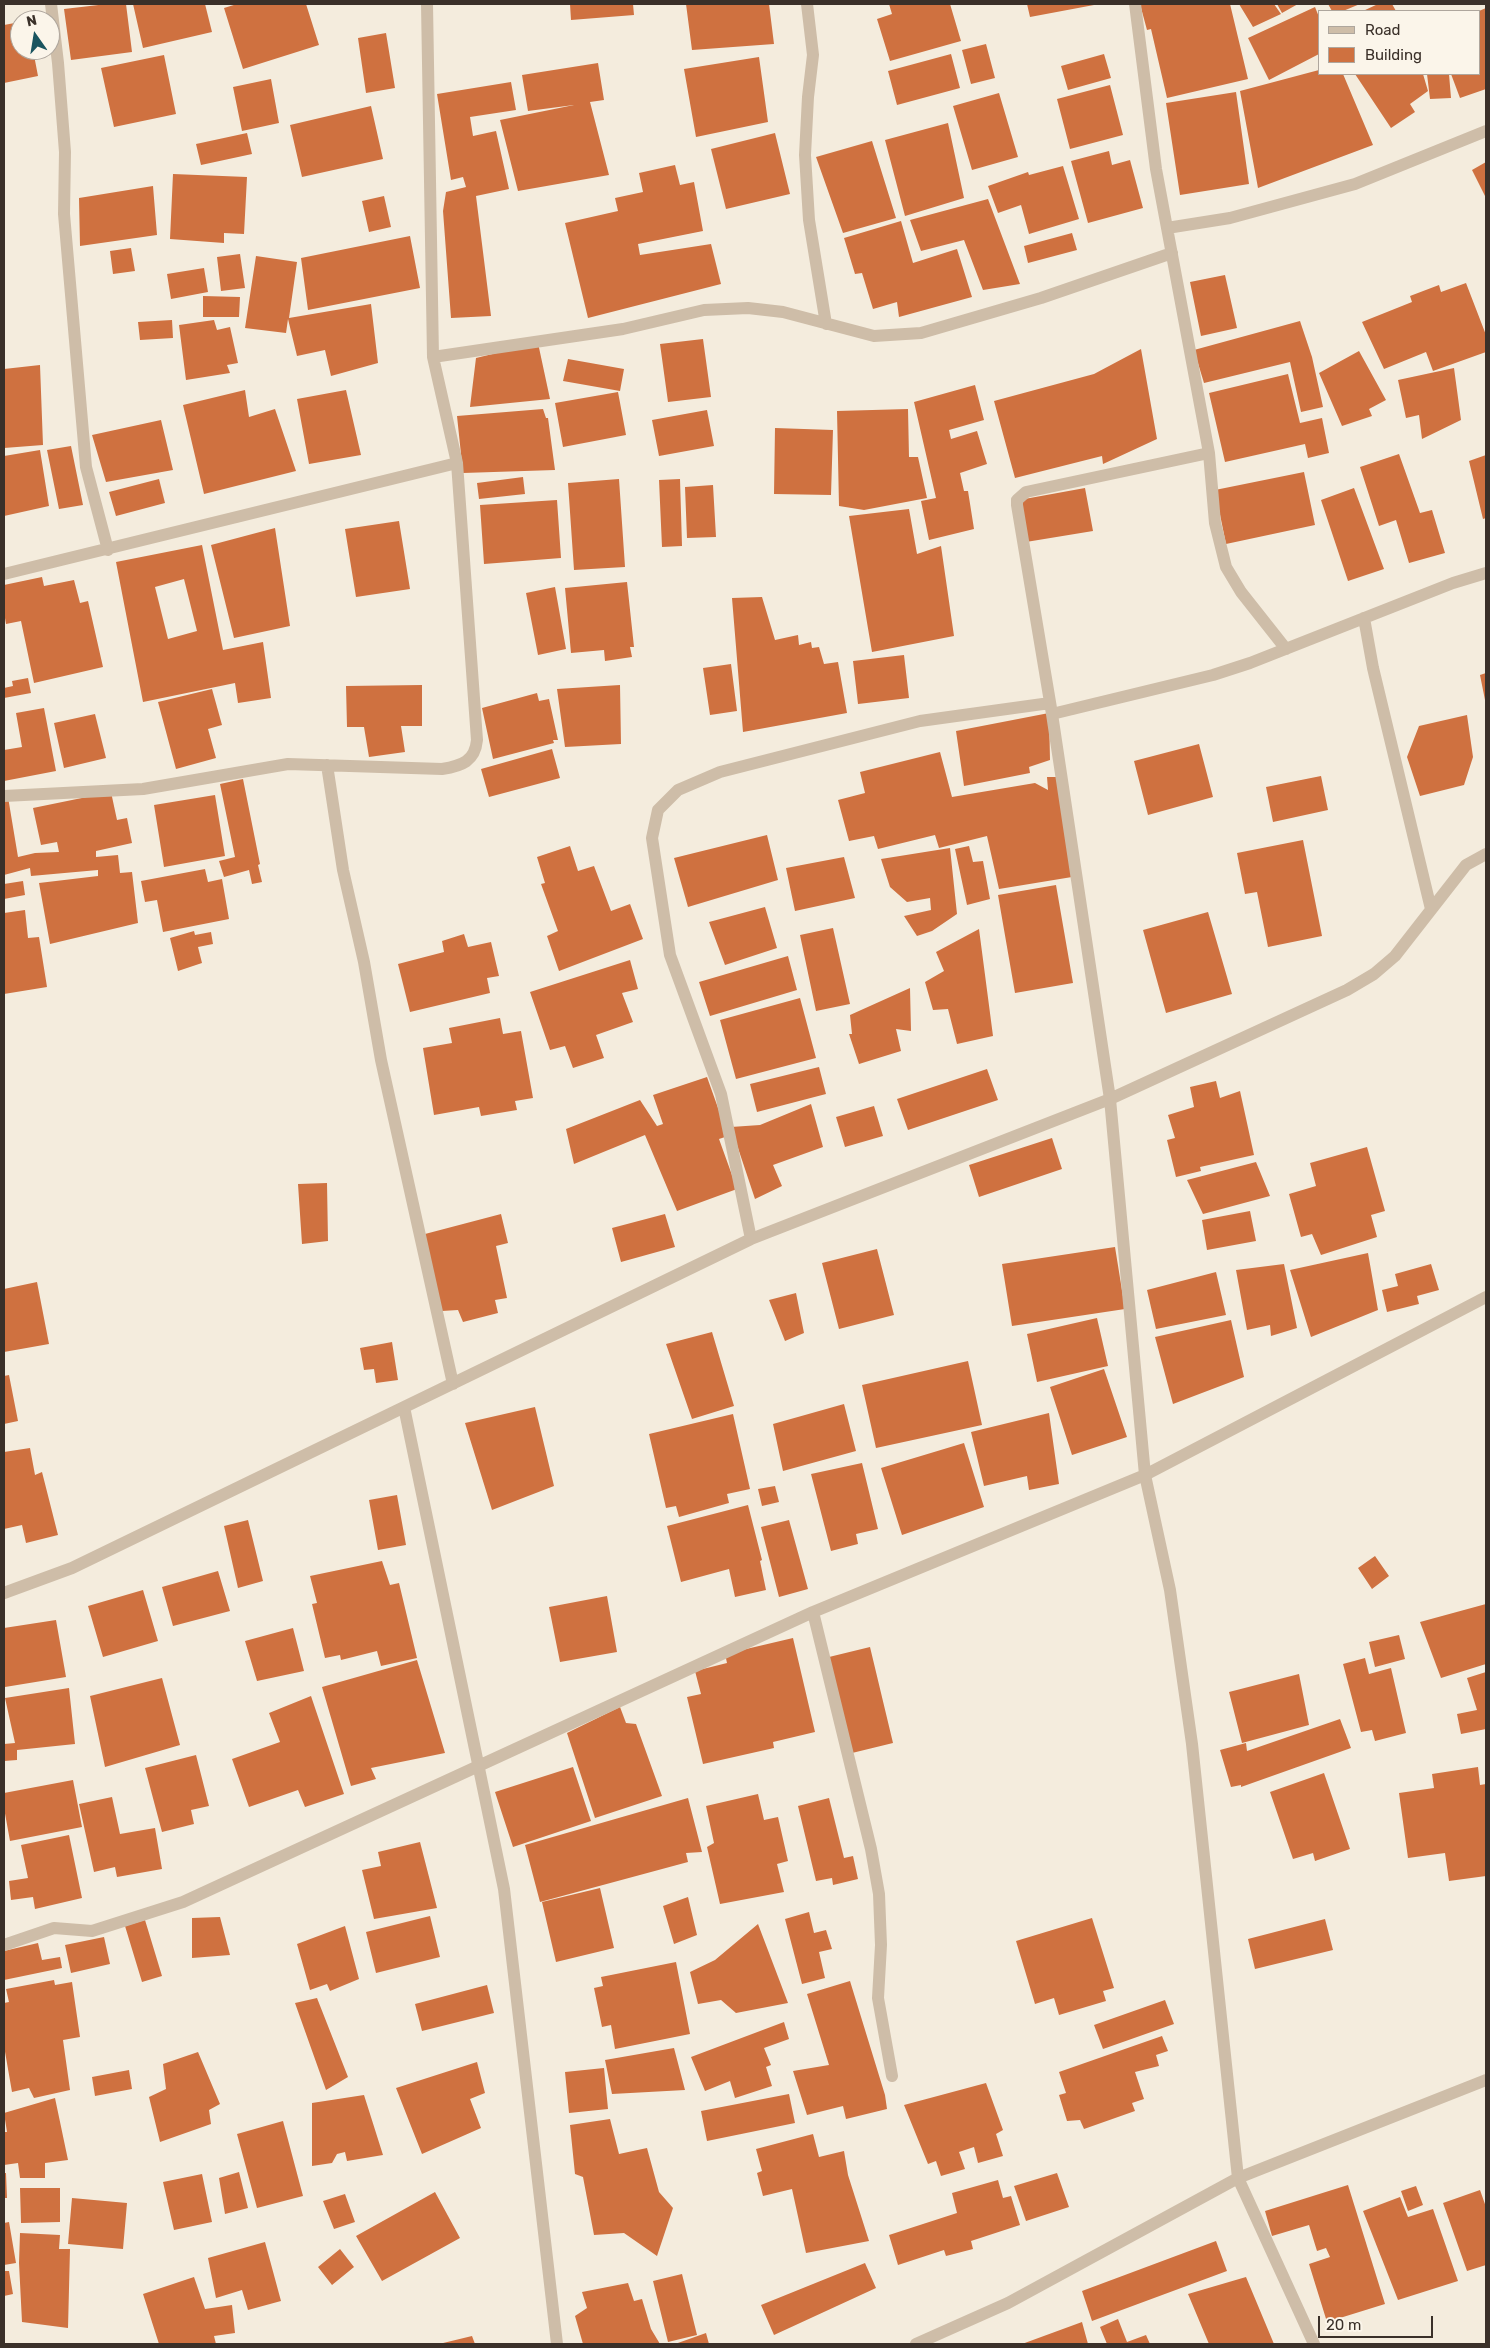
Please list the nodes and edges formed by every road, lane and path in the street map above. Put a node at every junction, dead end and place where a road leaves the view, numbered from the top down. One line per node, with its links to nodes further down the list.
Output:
1 (51, 4): 12 (street)
2 (427, 4): 9 (street)
3 (807, 4): 8 (street)
4 (1136, 4): 6 (street)
5 (1486, 131): 6 (street)
6 (1167, 228): 7 (street)
7 (1172, 253): 8 (street); 10 (street)
8 (826, 324): 9 (street)
9 (433, 357): 11 (street)
10 (1209, 453): 16 (street); 17 (street)
11 (457, 463): 12 (street); 18 (street)
12 (108, 550): 14 (street)
13 (1486, 573): 15 (street)
14 (4, 574)
15 (1364, 618): 16 (street); 21 (street)
16 (1286, 649): 17 (street)
17 (1051, 709): 22 (street); 23 (street)
18 (327, 765): 19 (street); 25 (street)
19 (4, 796)
20 (1486, 854): 21 (street)
21 (1431, 909): 22 (street)
22 (1110, 1099): 23 (street); 27 (street)
23 (751, 1240): 25 (street)
24 (1486, 1297): 27 (street)
25 (453, 1384): 26 (street)
26 (404, 1407): 28 (street); 30 (street)
27 (1145, 1475): 29 (street); 34 (street)
28 (4, 1593)
29 (813, 1612): 30 (street); 32 (street)
30 (478, 1767): 31 (street); 35 (street)
31 (4, 1945)
32 (892, 2076)
33 (1486, 2080): 34 (street)
34 (1238, 2178): 36 (street); 37 (street)
35 (557, 2344)
36 (916, 2344)
37 (1314, 2344)

